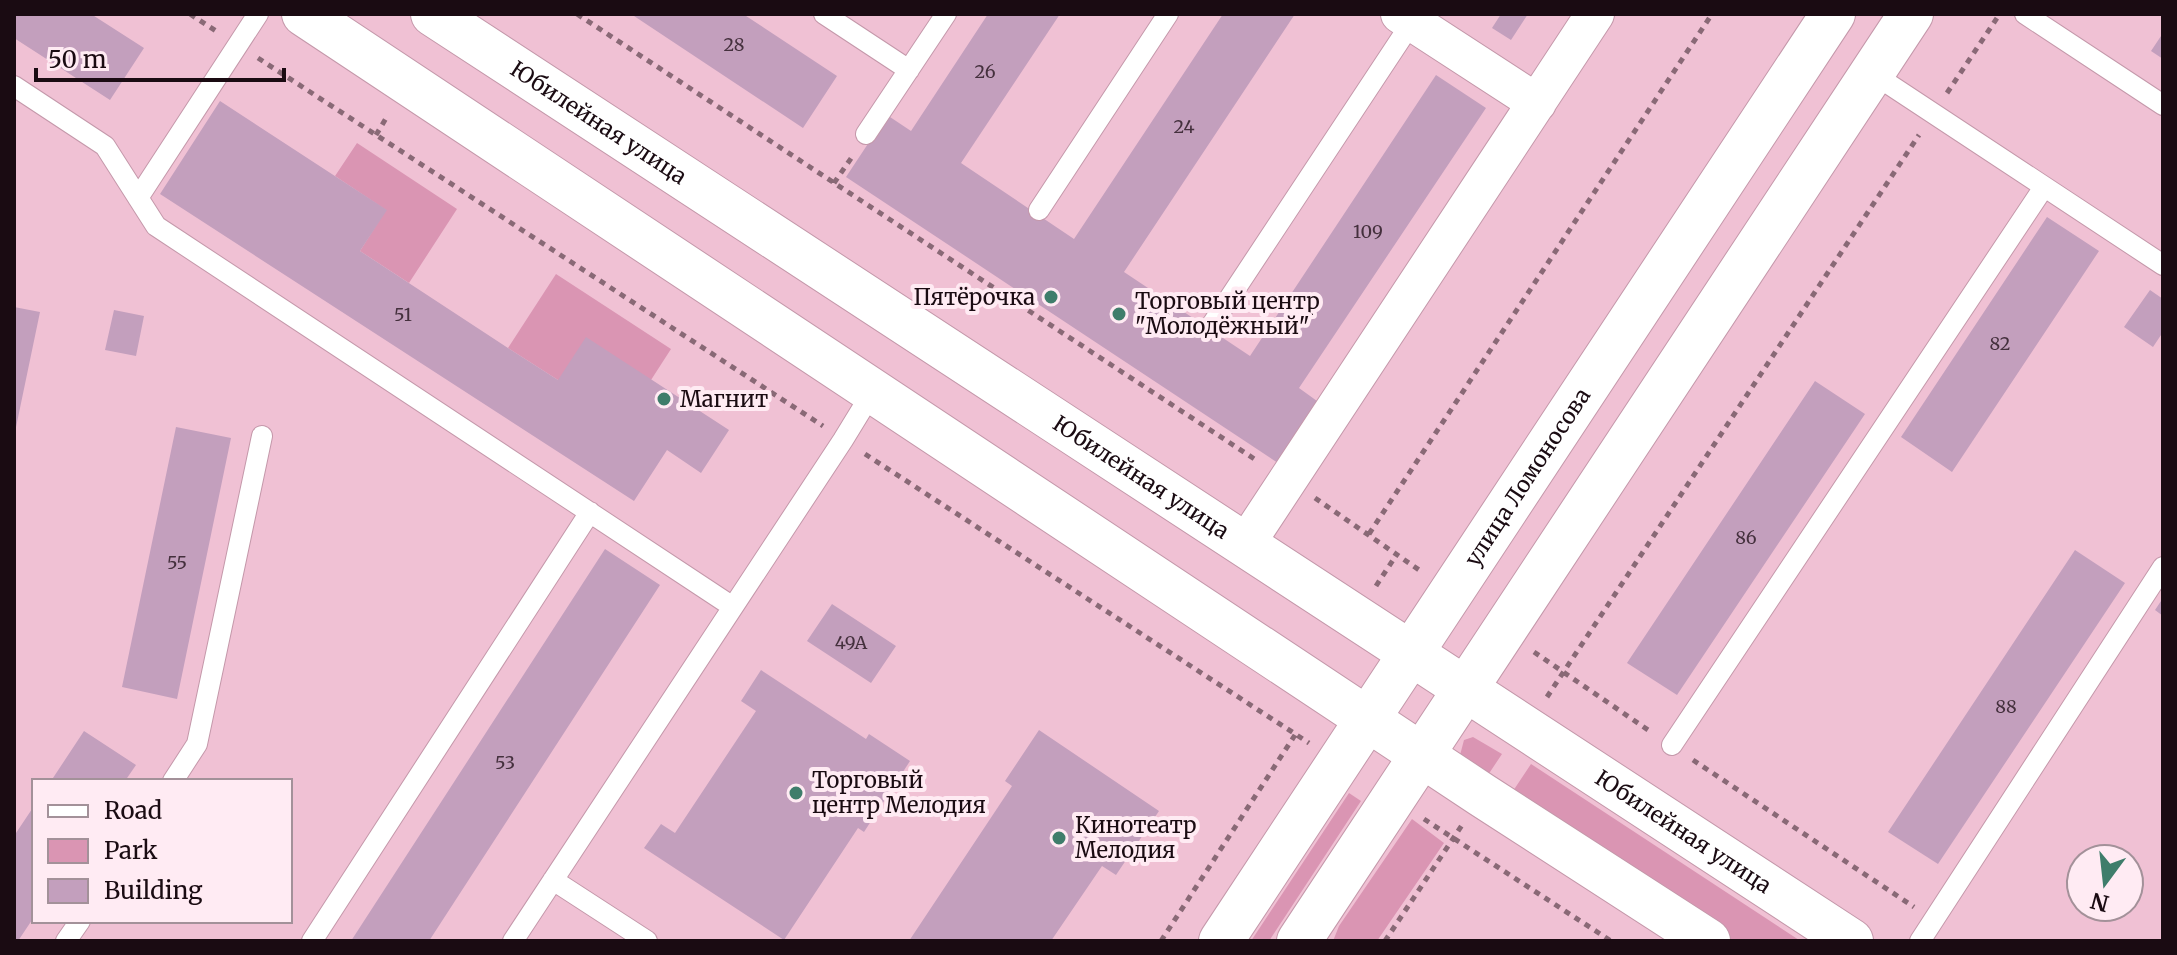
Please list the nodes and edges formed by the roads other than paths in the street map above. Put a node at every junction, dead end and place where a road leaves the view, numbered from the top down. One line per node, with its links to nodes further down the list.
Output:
1 (258, 14): 19 (lane)
2 (304, 14): 23 (main road)
3 (433, 14): 26 (main road, Юбилейная улица)
4 (824, 14): 12 (lane)
5 (946, 14): 12 (lane)
6 (1168, 14): 20 (lane)
7 (1595, 14): 15 (street)
8 (1833, 14): 29 (main road, улица Ломоносова)
9 (1911, 14): 13 (main road)
10 (2025, 14): 16 (lane)
11 (1406, 18): 15 (street); 22 (lane)
12 (909, 70): 17 (lane)
13 (1872, 73): 18 (lane); 30 (main road)
14 (14, 86): 19 (lane)
15 (1537, 103): 26 (street)
16 (2163, 105)
17 (866, 134)
18 (2044, 187): 21 (lane); 32 (lane)
19 (138, 198): 25 (lane)
20 (1039, 210)
21 (2163, 265)
22 (1209, 329)
23 (873, 391): 28 (lane); 31 (main road)
24 (262, 436): 34 (lane)
25 (590, 512): 28 (lane); 38 (lane)
26 (1245, 545): 29 (main road, Юбилейная улица)
27 (2163, 567): 45 (lane)
28 (733, 607): 35 (lane)
29 (1411, 653): 30 (main road, Юбилейная улица); 31 (main road, улица Ломоносова)
30 (1465, 689): 33 (main road); 44 (main road, Юбилейная улица)
31 (1367, 719): 33 (main road); 41 (main road, улица Ломоносова)
32 (1672, 745)
33 (1422, 755): 42 (main road); 43 (main road)
34 (174, 779)
35 (553, 880): 39 (lane); 40 (lane)
36 (79, 923): 37 (lane)
37 (66, 941)
38 (312, 941)
39 (513, 941)
40 (647, 941)
41 (1221, 941)
42 (1299, 941)
43 (1708, 941)
44 (1851, 941)
45 (1920, 941)

